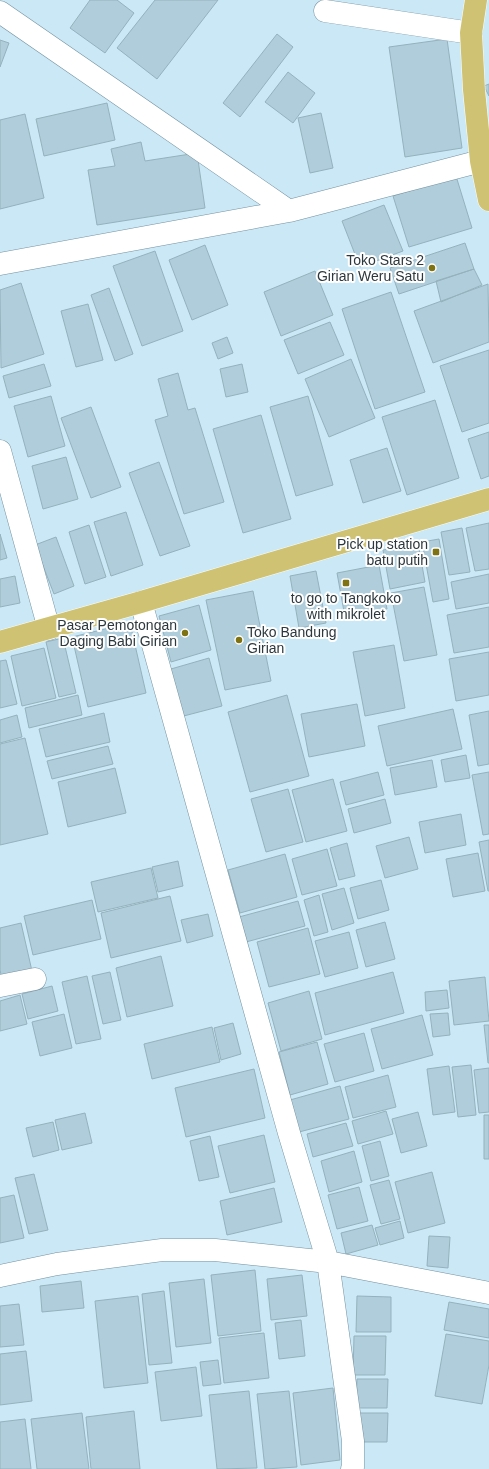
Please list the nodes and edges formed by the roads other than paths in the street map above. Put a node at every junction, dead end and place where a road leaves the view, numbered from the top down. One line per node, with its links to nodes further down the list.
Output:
1 (476, 0): 4 (highway)
2 (325, 11): 4 (street)
3 (0, 12): 7 (street)
4 (471, 33): 5 (highway)
5 (485, 159): 6 (highway); 7 (street)
6 (489, 200)
7 (289, 211): 8 (street)
8 (0, 264)
9 (0, 451): 12 (street)
10 (489, 499): 11 (highway)
11 (141, 602): 12 (highway); 16 (street)
12 (48, 629): 13 (highway)
13 (0, 642)
14 (35, 979): 15 (street)
15 (0, 986)
16 (328, 1262): 17 (street); 18 (street); 19 (street)
17 (0, 1276)
18 (489, 1293)
19 (352, 1469)

